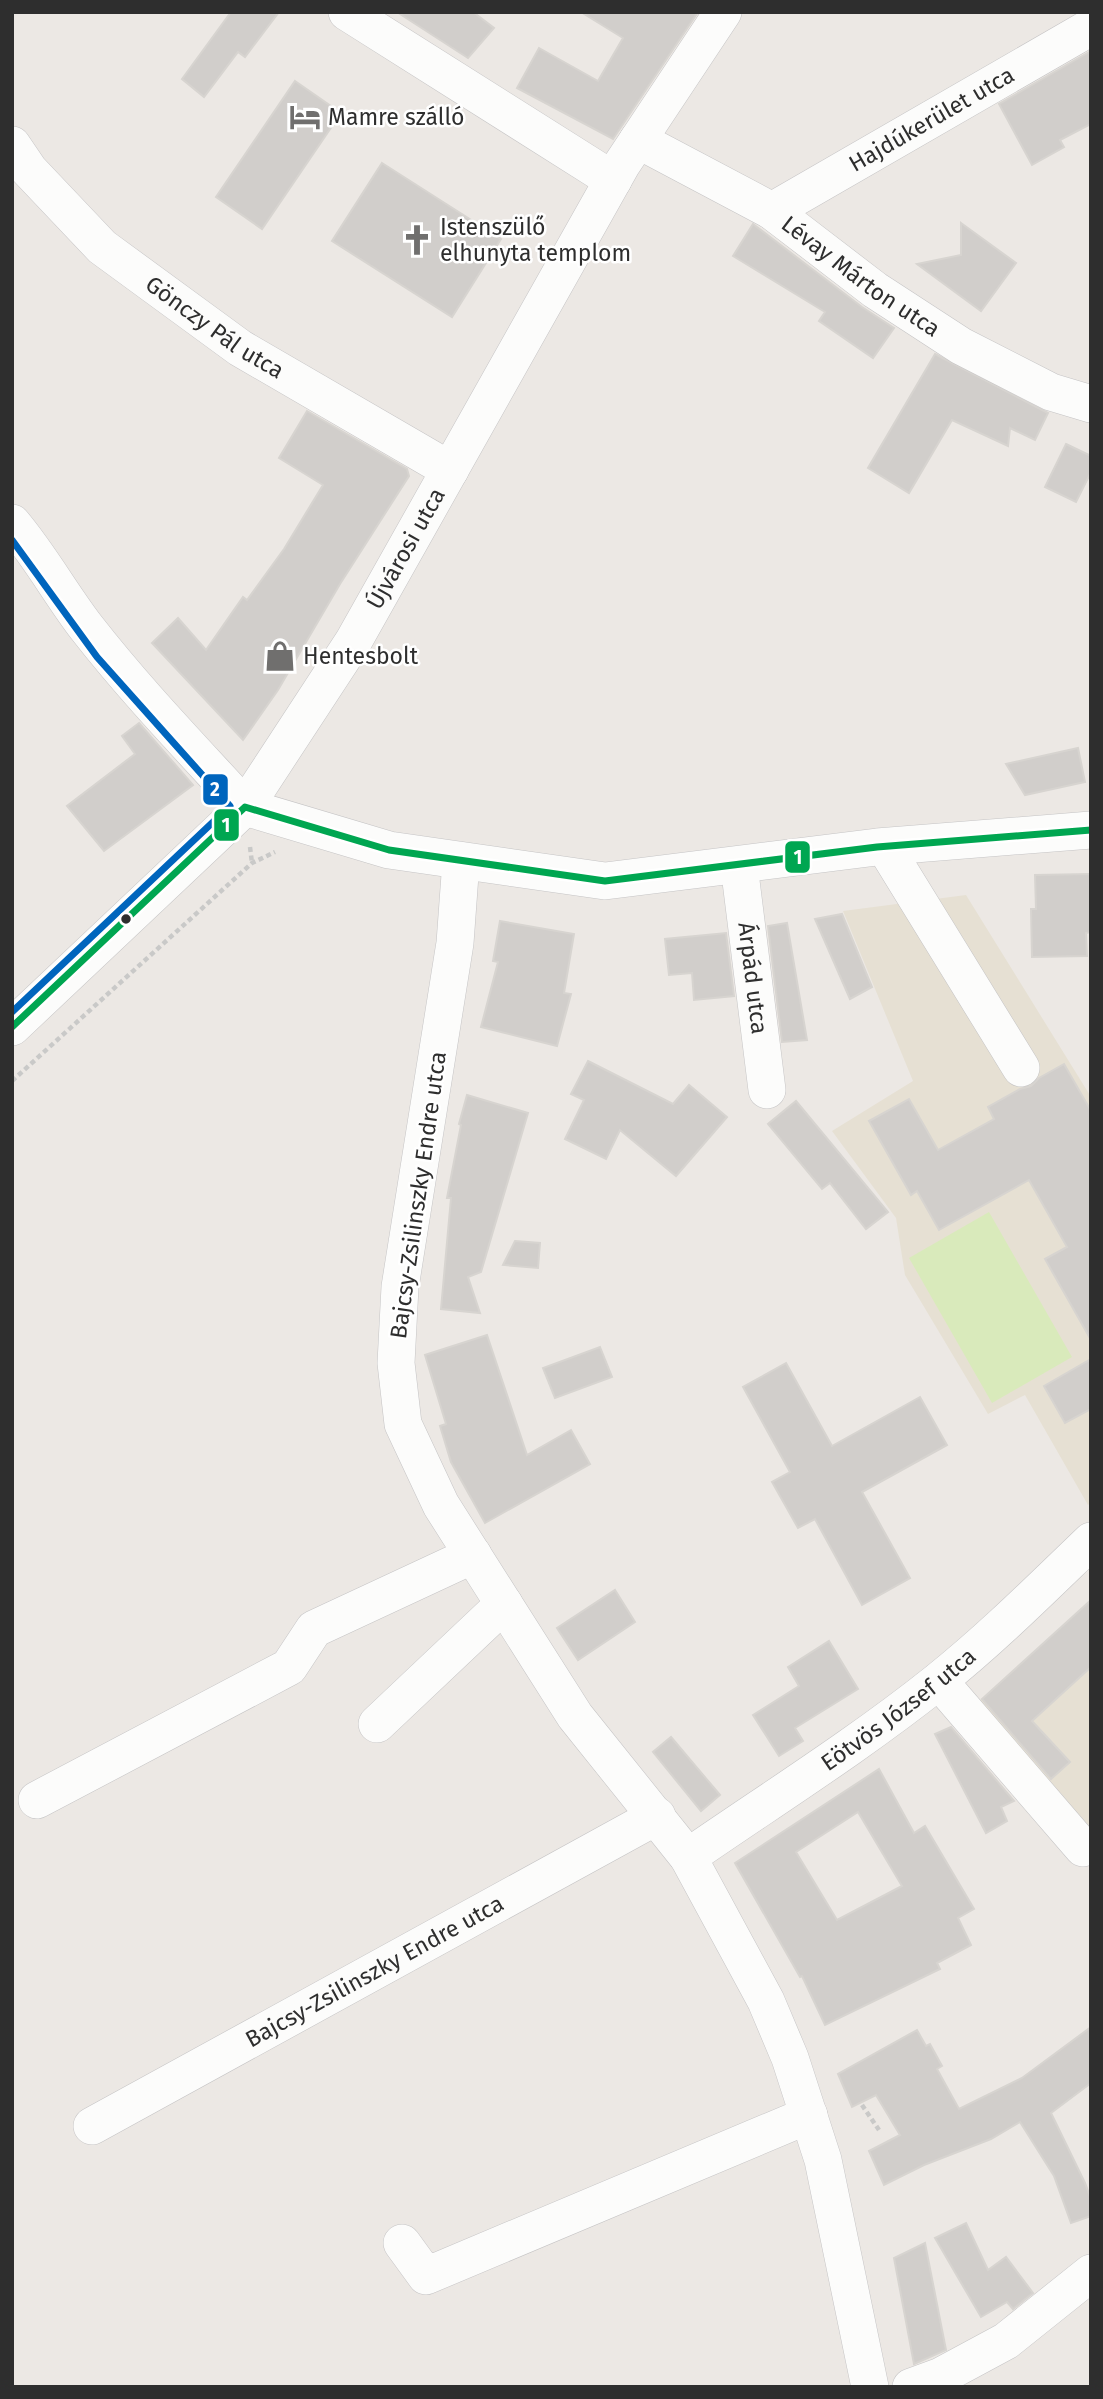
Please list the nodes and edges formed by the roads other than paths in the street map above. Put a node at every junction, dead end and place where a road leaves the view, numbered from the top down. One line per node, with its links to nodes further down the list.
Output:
1 (347, 12): 6 (street)
2 (723, 12): 4 (street, Újvárosi utca)
3 (1091, 27): 7 (street, Hajdúkerület utca)
4 (638, 140): 6 (street, Újvárosi utca); 7 (street, Lévay Márton utca)
5 (12, 145): 9 (street, Gönczy Pál utca)
6 (613, 180): 9 (street, Újvárosi utca)
7 (772, 211): 8 (street, Lévay Márton utca)
8 (1091, 404)
9 (450, 470): 11 (street, Újvárosi utca)
10 (12, 523): 11 (street)
11 (245, 807): 14 (street); 16 (street, Újvárosi utca)
12 (1091, 830): 13 (street)
13 (885, 847): 15 (street); 17 (street)
14 (461, 861): 15 (street); 20 (street, Bajcsy-Zsilinszky Endre utca)
15 (739, 865): 18 (street, Árpád utca)
16 (12, 1027)
17 (1021, 1068)
18 (767, 1090)
19 (1091, 1541): 22 (street, Eötvös József utca)
20 (472, 1555): 21 (street, Bajcsy-Zsilinszky Endre utca); 24 (street)
21 (504, 1604): 23 (street); 25 (street, Bajcsy-Zsilinszky Endre utca)
22 (939, 1681): 26 (street); 27 (street, Eötvös József utca)
23 (377, 1724)
24 (37, 1800)
25 (657, 1816): 27 (street, Bajcsy-Zsilinszky Endre utca); 29 (street, Bajcsy-Zsilinszky Endre utca)
26 (1083, 1848)
27 (688, 1857): 28 (street, Bajcsy-Zsilinszky Endre utca)
28 (809, 2115): 30 (street); 32 (street, Bajcsy-Zsilinszky Endre utca)
29 (92, 2126)
30 (402, 2243)
31 (1091, 2273): 33 (street)
32 (870, 2387)
33 (911, 2387)

